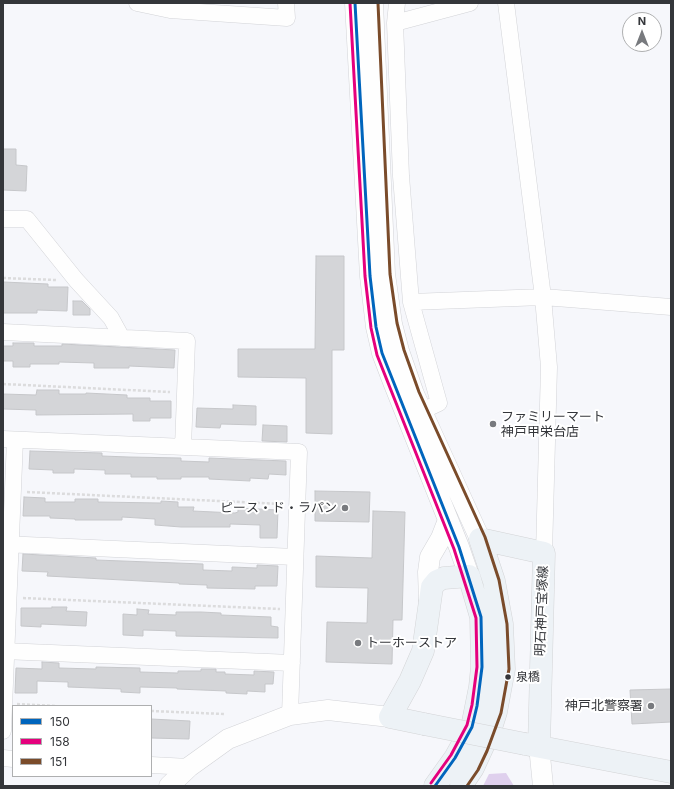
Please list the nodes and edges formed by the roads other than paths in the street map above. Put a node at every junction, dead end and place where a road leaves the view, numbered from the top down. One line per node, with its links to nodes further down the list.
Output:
1 (137, 3): 2 (street)
2 (286, 3)
3 (355, 3): 18 (street)
4 (373, 3): 15 (street)
5 (397, 3): 8 (street)
6 (470, 3): 8 (street)
7 (506, 3): 10 (street)
8 (395, 23): 11 (street)
9 (3, 219): 14 (street)
10 (543, 297): 11 (street); 12 (street); 21 (street)
11 (411, 302): 15 (street)
12 (671, 307)
13 (3, 332): 14 (street)
14 (122, 338): 17 (street)
15 (422, 411): 19 (street)
16 (9, 439): 17 (street); 20 (street)
17 (183, 447): 22 (street)
18 (448, 520): 23 (street); 24 (street)
19 (480, 539): 21 (main road, 明石神戸宝塚線); 36 (main road)
20 (7, 544): 22 (street); 25 (street)
21 (544, 552): 30 (main road, 明石神戸宝塚線)
22 (295, 557): 26 (street)
23 (469, 576): 24 (main road); 35 (main road)
24 (429, 609): 28 (main road)
25 (5, 651): 26 (street); 29 (street)
26 (292, 663): 27 (street)
27 (290, 715): 28 (street); 32 (street)
28 (390, 717): 30 (main road, bridge)
29 (3, 731)
30 (532, 745): 33 (main road); 37 (street)
31 (152, 765): 32 (street)
32 (190, 767): 34 (street)
33 (671, 772)
34 (169, 786)
35 (435, 786)
36 (461, 786)
37 (543, 786)

